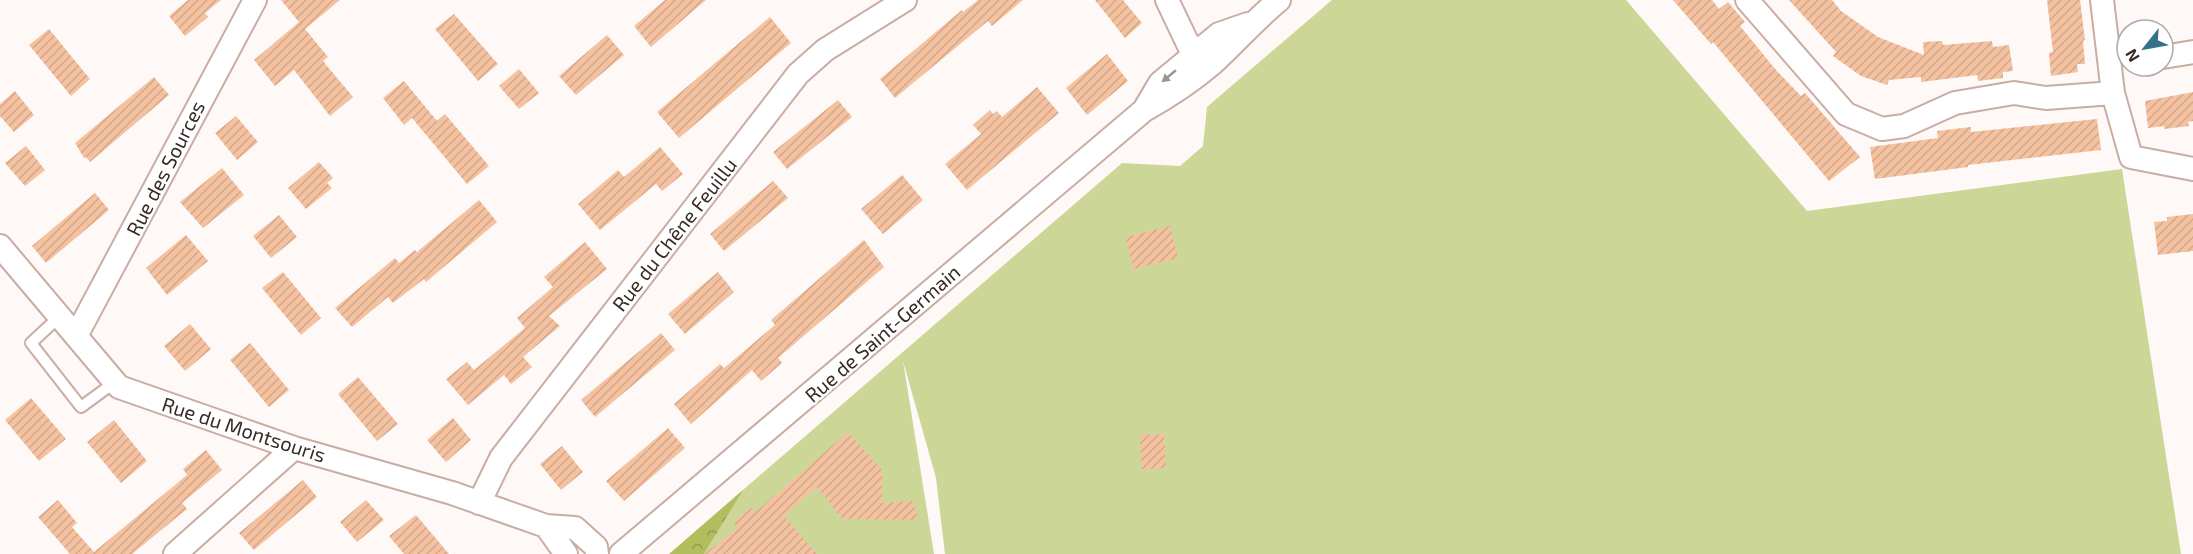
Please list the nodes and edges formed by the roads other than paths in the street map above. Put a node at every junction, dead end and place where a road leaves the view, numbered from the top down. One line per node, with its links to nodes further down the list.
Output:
1 (255, 0): 16 (street, Rue des Sources)
2 (905, 0): 19 (street, Rue du Chêne Feuillu)
3 (1167, 0): 10 (street)
4 (1279, 0): 10 (street, Rue de Saint-Germain)
5 (1747, 0): 12 (street)
6 (2102, 0): 7 (street)
7 (2115, 51)
8 (2193, 52): 9 (street)
9 (2175, 55)
10 (1207, 56): 24 (street, Rue de Saint-Germain)
11 (2116, 78): 12 (street)
12 (2113, 93): 13 (street)
13 (2193, 169)
14 (0, 246): 15 (street, Rue du Montsouris)
15 (59, 317): 16 (street, Rue du Montsouris); 17 (lane)
16 (76, 336): 17 (street, Rue du Montsouris)
17 (115, 382): 18 (street, Rue du Montsouris)
18 (294, 448): 19 (street, Rue du Montsouris); 21 (street)
19 (478, 503): 20 (street, Rue du Montsouris)
20 (546, 526): 22 (street); 23 (street, Rue du Montsouris)
21 (175, 554)
22 (566, 554)
23 (597, 554)
24 (621, 554)

